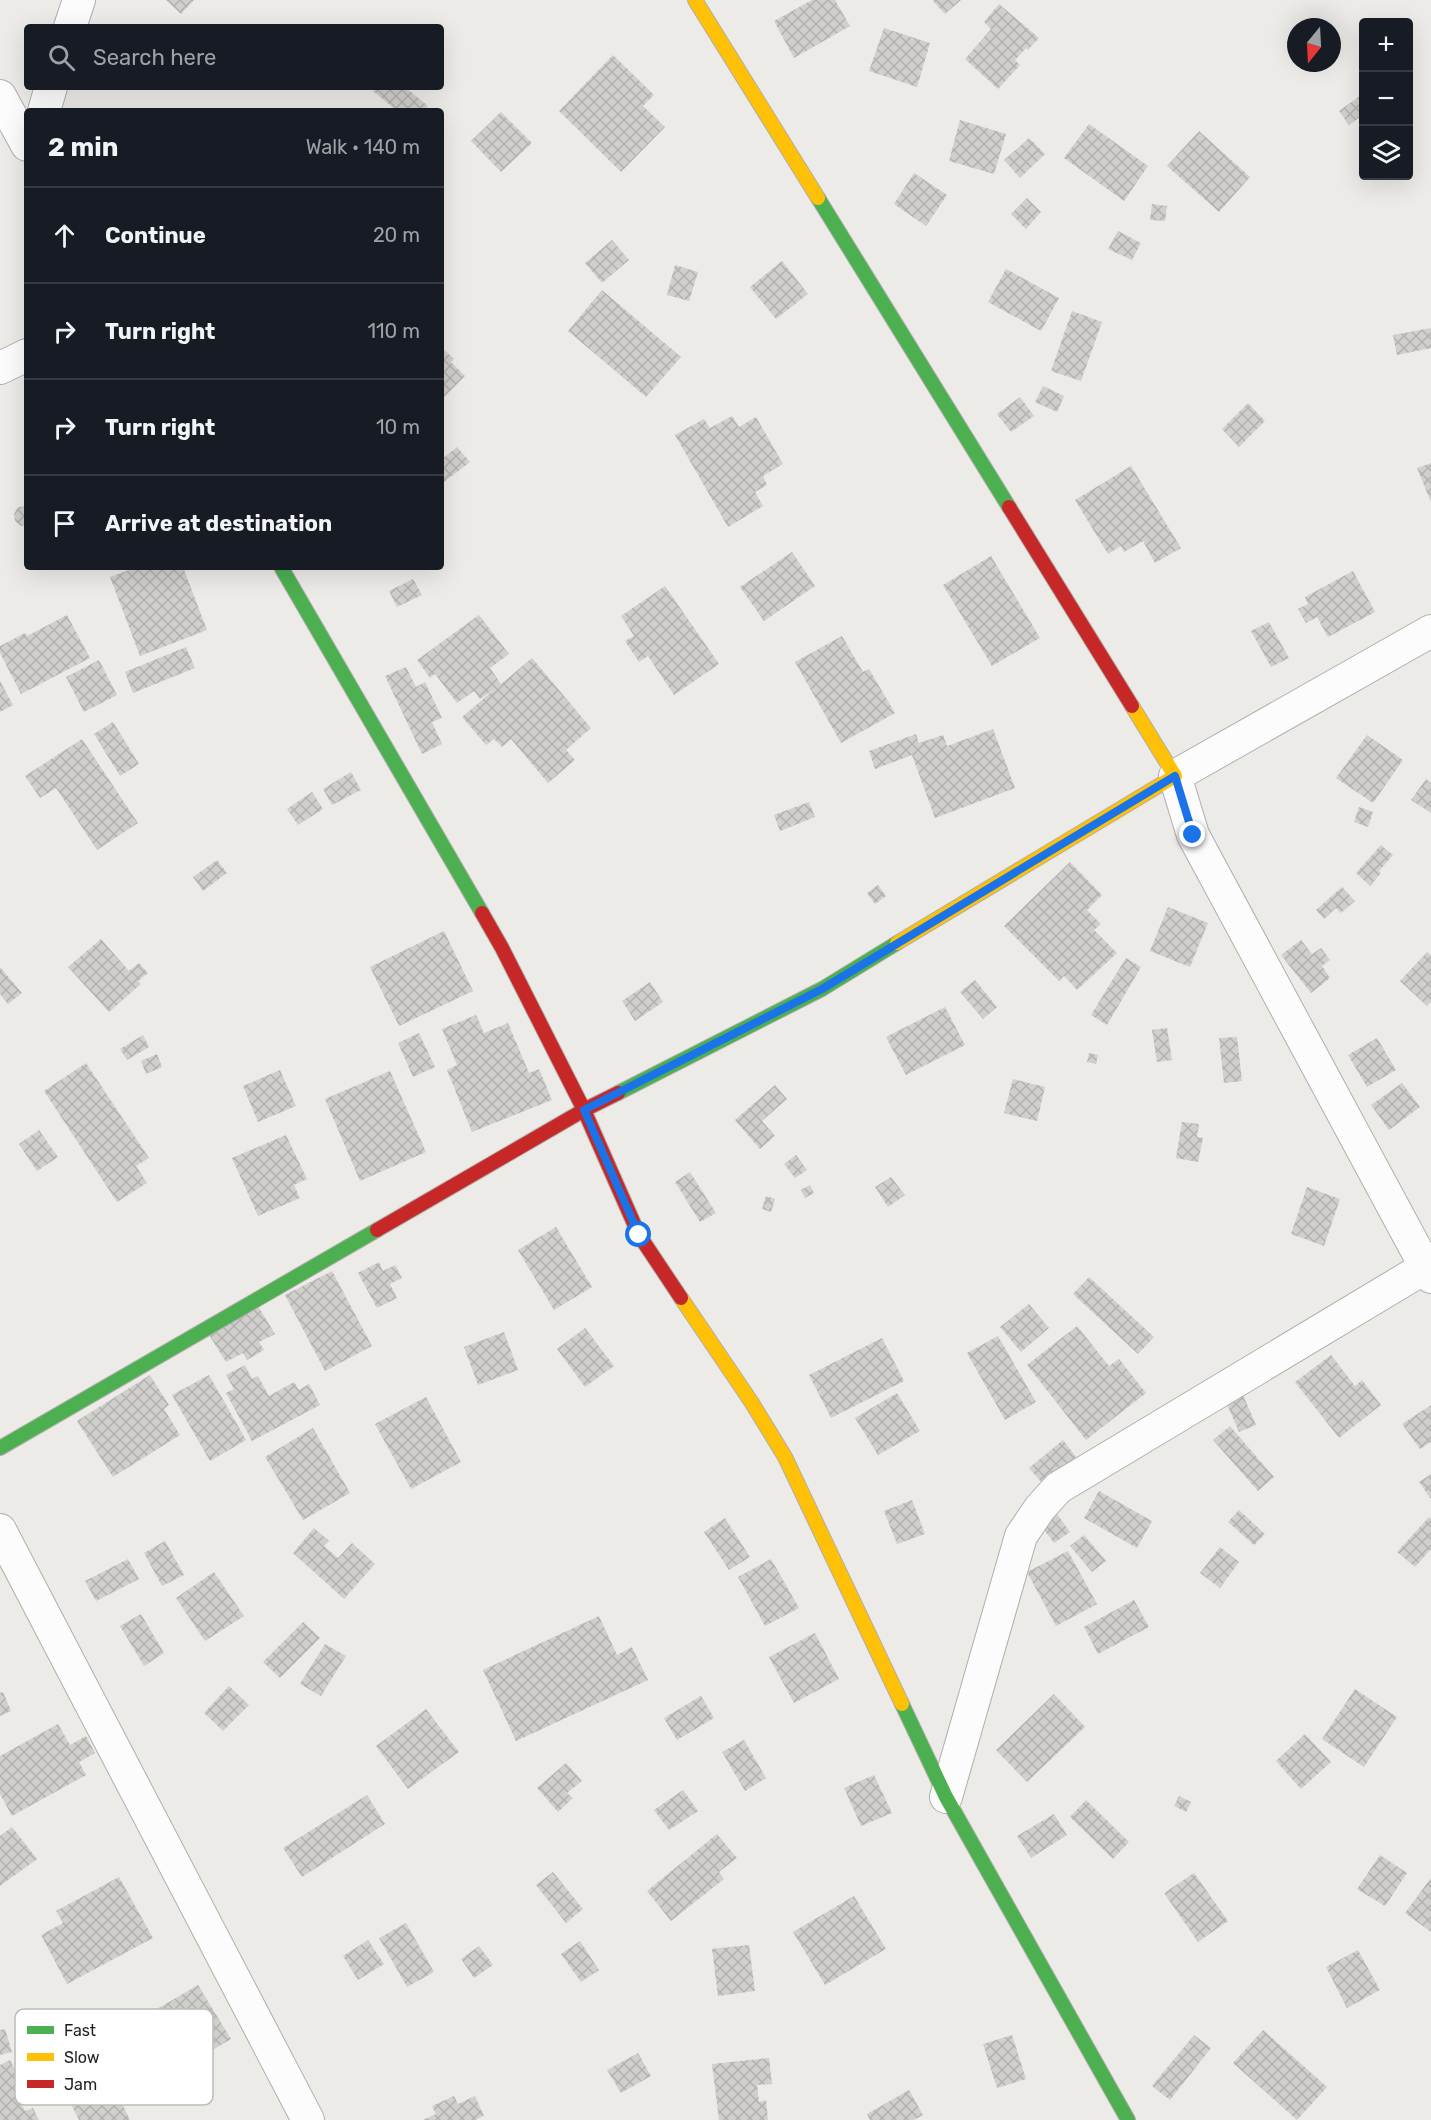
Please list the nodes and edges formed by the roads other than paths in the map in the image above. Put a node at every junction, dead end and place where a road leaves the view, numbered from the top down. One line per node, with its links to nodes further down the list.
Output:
1 (79, 0): 3 (street)
2 (695, 0): 12 (street)
3 (71, 24)
4 (50, 90): 6 (street)
5 (0, 96): 7 (street)
6 (45, 108)
7 (24, 140)
8 (24, 356): 9 (street)
9 (0, 368)
10 (283, 570): 13 (street)
11 (1431, 631): 12 (street)
12 (1175, 776): 13 (street); 14 (street)
13 (584, 1110): 15 (street); 17 (street)
14 (1428, 1272): 17 (street)
15 (0, 1448)
16 (0, 1530): 18 (street)
17 (946, 1797): 19 (street)
18 (308, 2120)
19 (1128, 2120)

